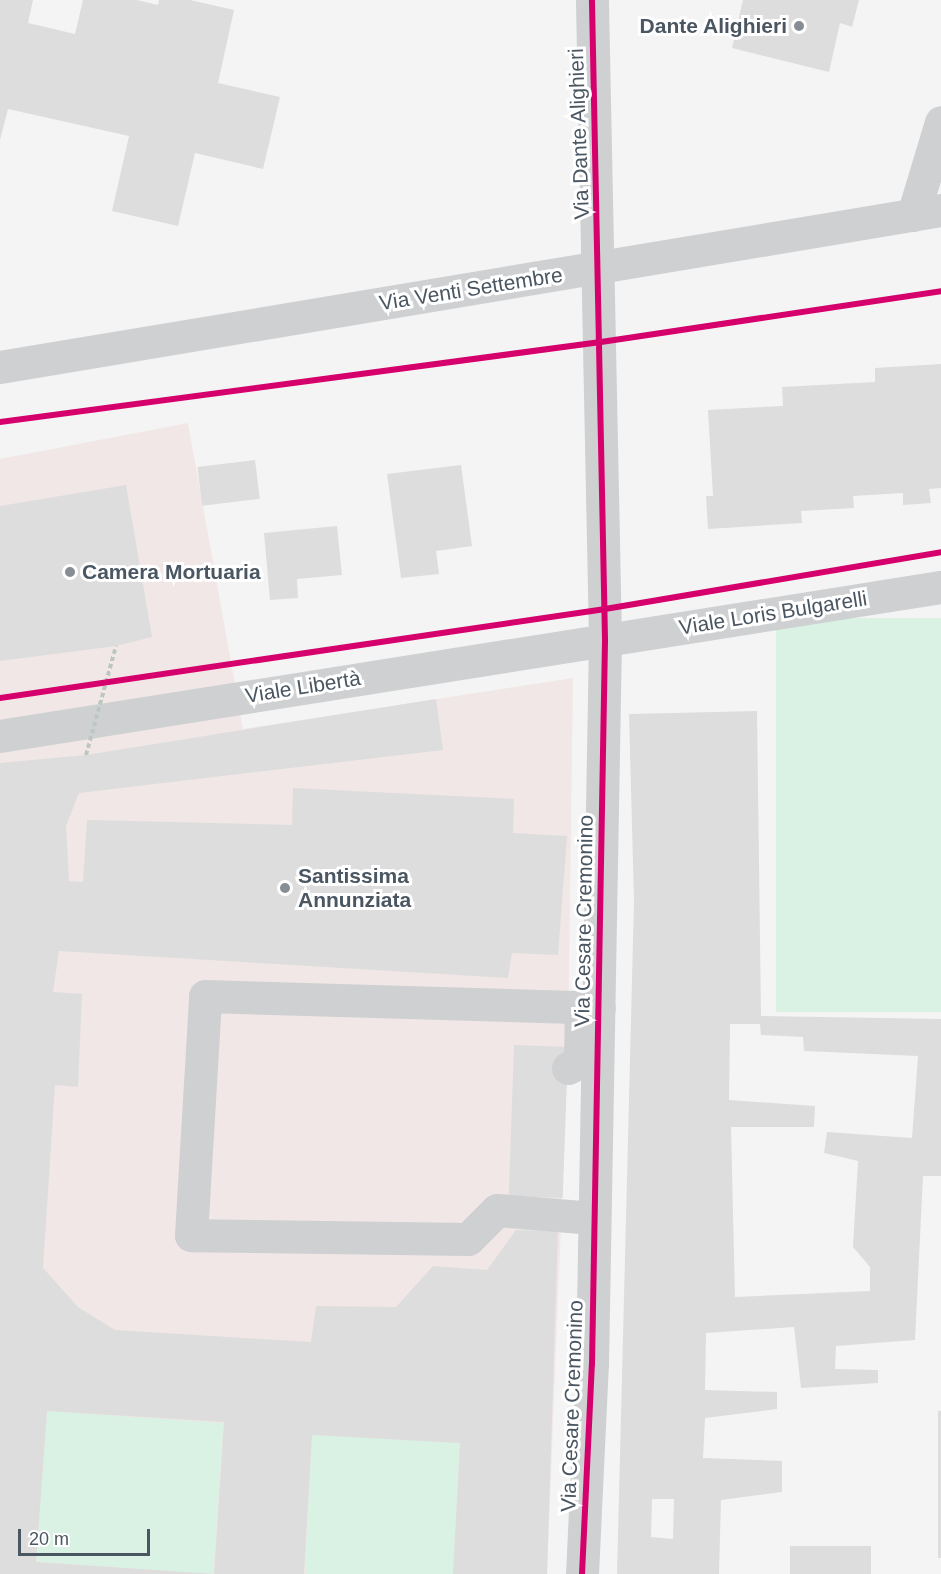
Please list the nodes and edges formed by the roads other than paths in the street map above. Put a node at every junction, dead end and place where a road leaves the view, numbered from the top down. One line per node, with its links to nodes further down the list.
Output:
1 (592, 0): 4 (street, Via Dante Alighieri)
2 (941, 122): 3 (street)
3 (927, 212): 4 (street, Via Venti Settembre)
4 (599, 268): 5 (street, Via Venti Settembre); 7 (street, Via Cesare Cremonino)
5 (0, 367)
6 (941, 586): 7 (street, Viale Loris Bulgarelli)
7 (598, 640): 8 (street, Viale Libertà); 9 (street, Via Cesare Cremonino)
8 (0, 736)
9 (590, 1008): 10 (street); 11 (street, Via Cesare Cremonino); 11 (street)
10 (568, 1068)
11 (593, 1218): 12 (street, Via Cesare Cremonino)
12 (582, 1574)

